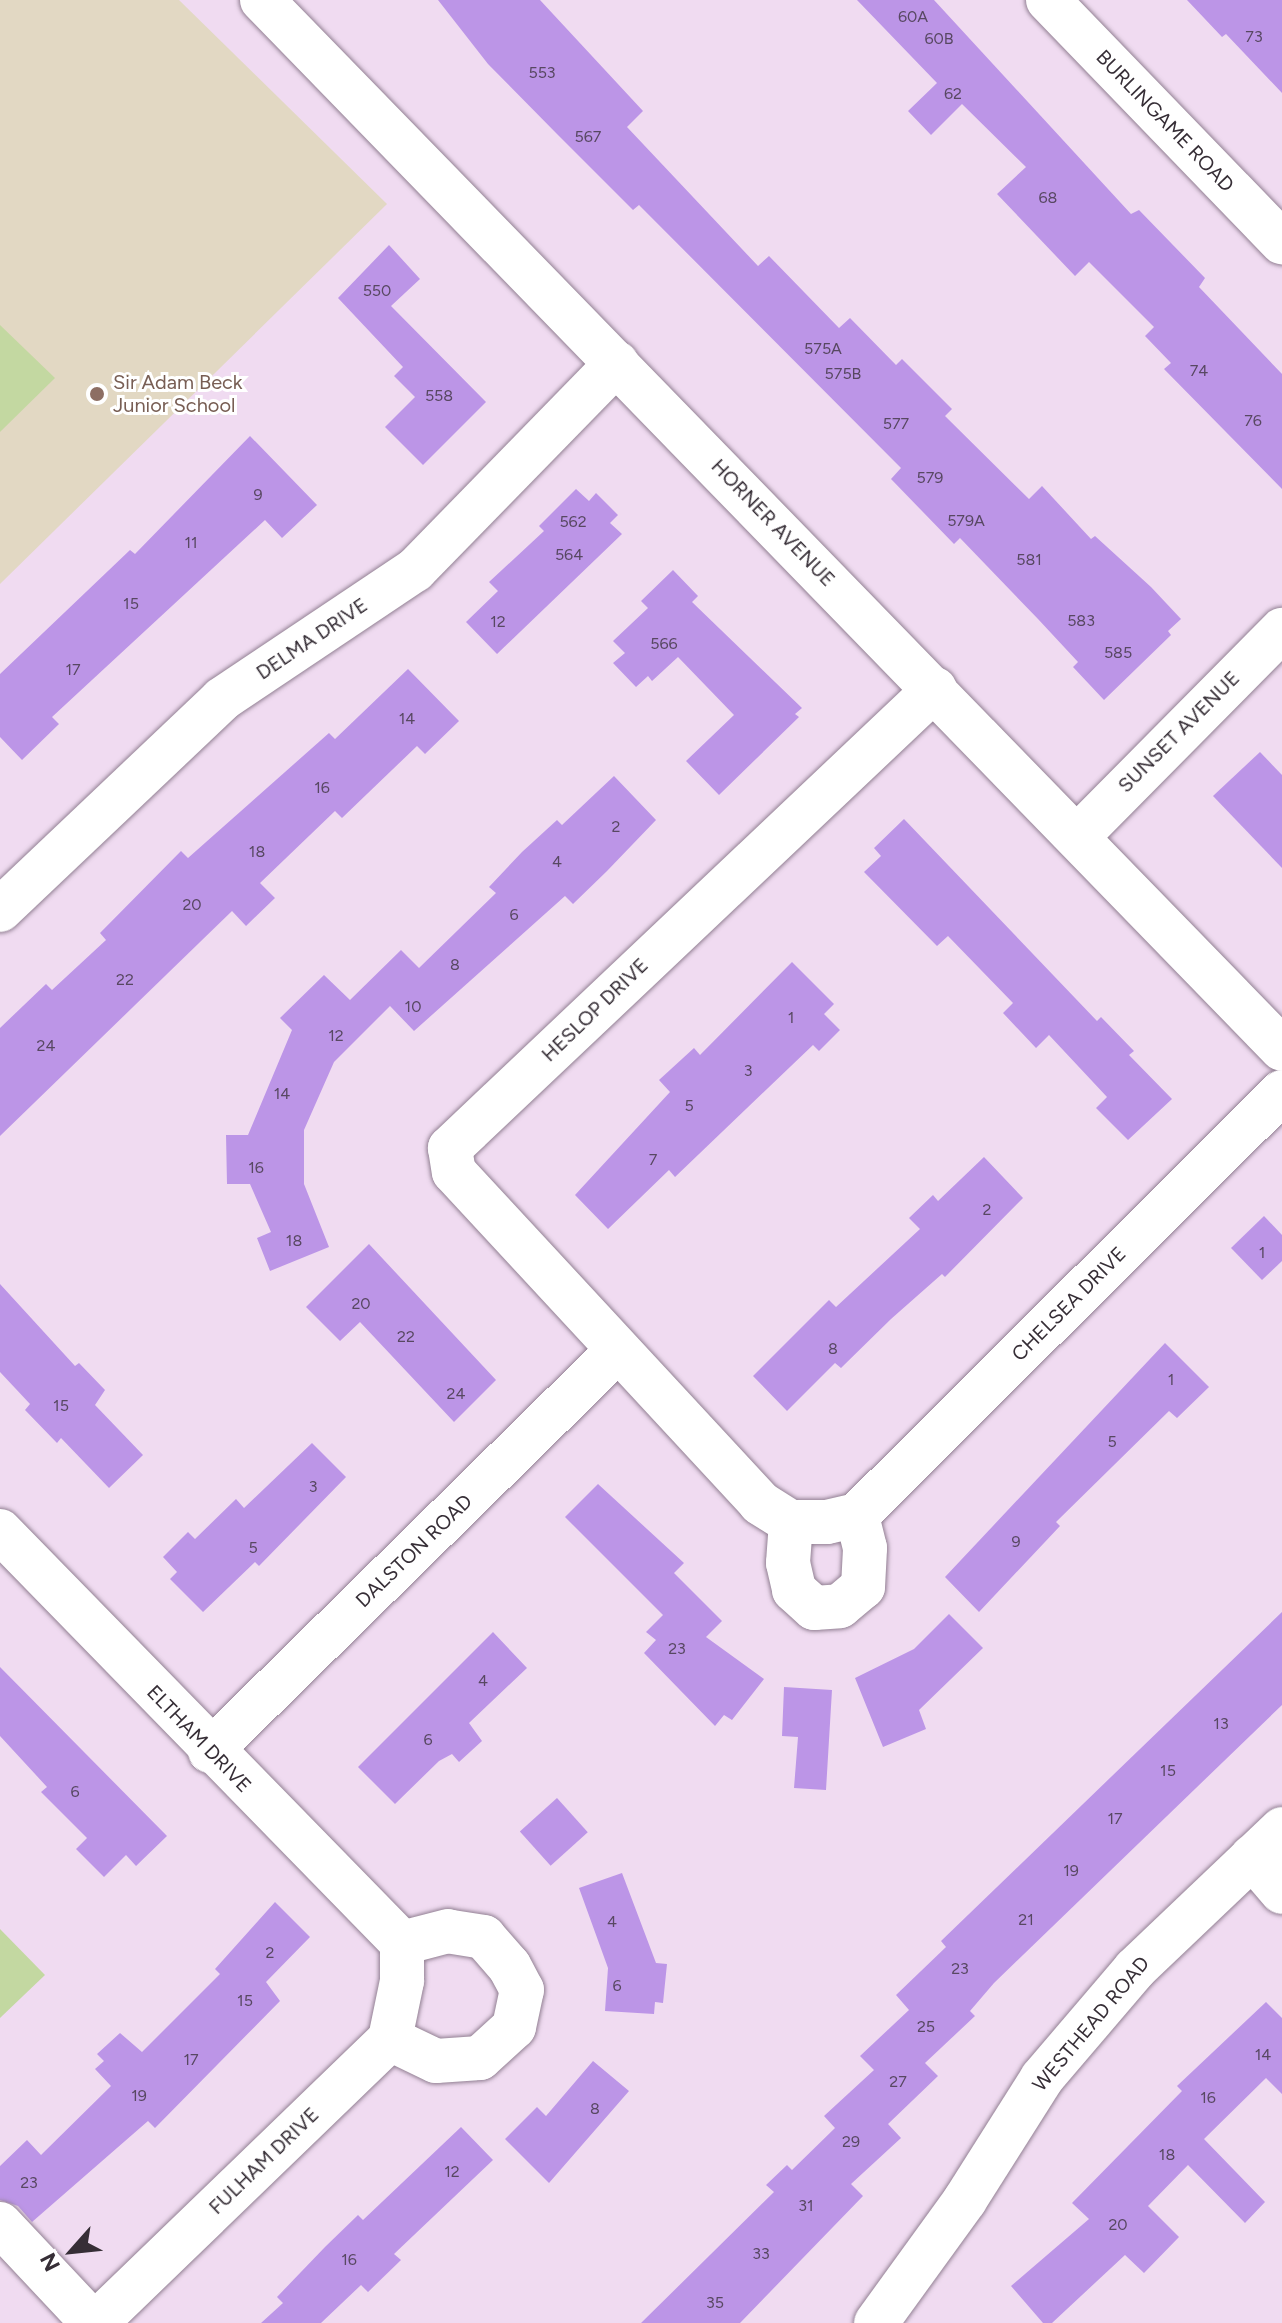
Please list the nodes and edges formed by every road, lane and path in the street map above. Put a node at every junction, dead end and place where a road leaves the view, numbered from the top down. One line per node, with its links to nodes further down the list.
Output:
1 (262, 0): 4 (street, HORNER AVENUE)
2 (1048, 0): 3 (street, BURLINGAME ROAD)
3 (1282, 242)
4 (617, 363): 6 (street, HORNER AVENUE); 8 (street, DELMA DRIVE)
5 (1282, 630): 7 (street, SUNSET AVENUE)
6 (935, 689): 7 (street, HORNER AVENUE); 11 (street, HESLOP DRIVE)
7 (1078, 836): 9 (street, HORNER AVENUE)
8 (0, 910)
9 (1282, 1049)
10 (1282, 1092): 12 (street, CHELSEA DRIVE)
11 (618, 1350): 13 (street); 15 (street, DALSTON ROAD)
12 (857, 1515): 13 (street); 13 (street)
13 (791, 1522)
14 (0, 1531): 15 (street, ELTHAM DRIVE)
15 (210, 1751): 18 (street, ELTHAM DRIVE)
16 (1267, 1843): 17 (street); 22 (street, WESTHEAD ROAD)
17 (1282, 1892)
18 (402, 1962): 19 (street); 19 (street)
19 (390, 2039): 21 (street, FULHAM DRIVE)
20 (0, 2224): 21 (street)
21 (94, 2323)
22 (876, 2323)

